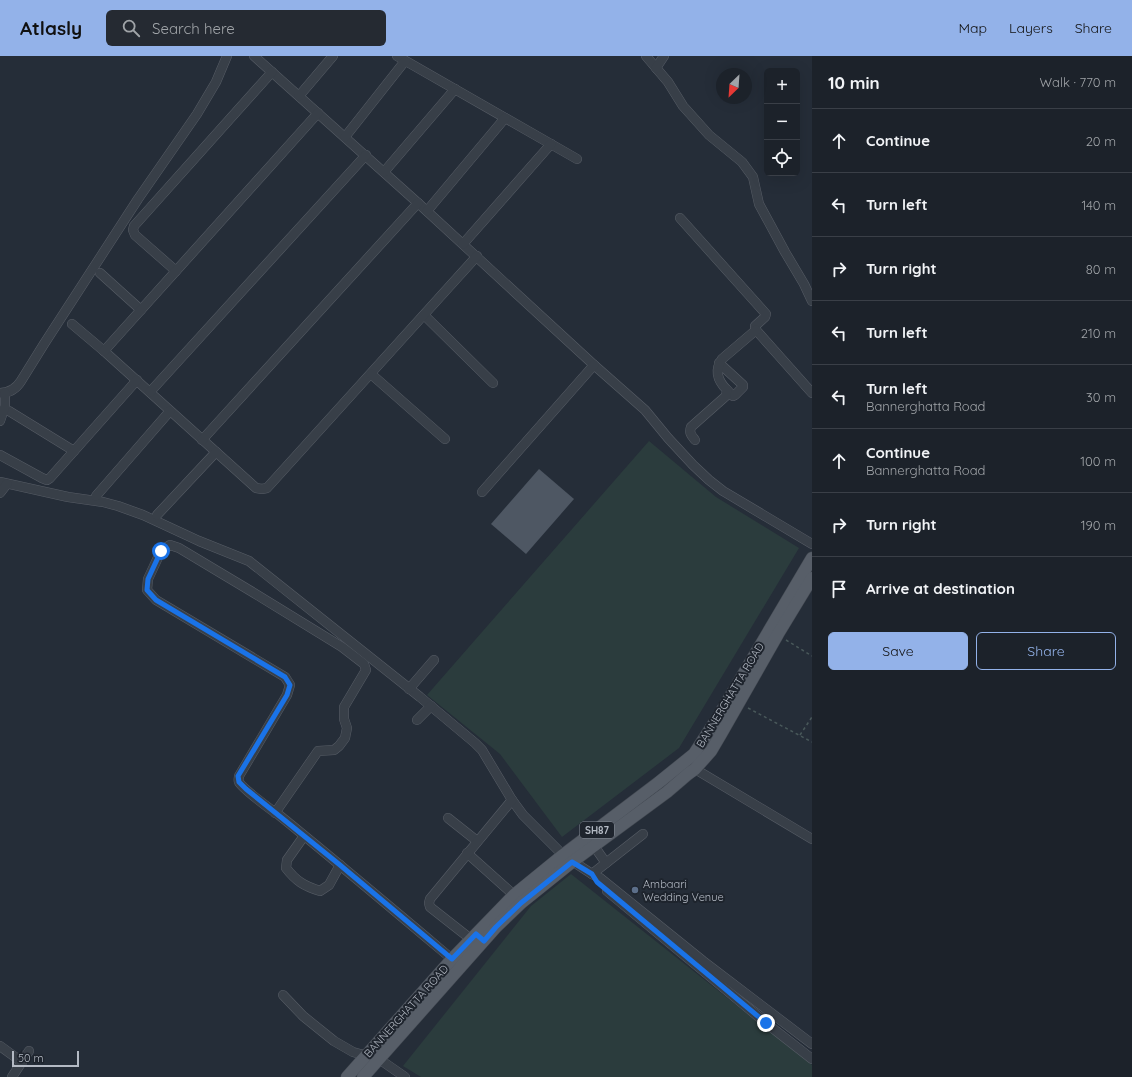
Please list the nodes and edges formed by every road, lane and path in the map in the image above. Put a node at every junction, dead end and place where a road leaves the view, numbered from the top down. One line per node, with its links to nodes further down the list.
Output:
1 (227, 56): 38 (street)
2 (254, 56): 8 (street)
3 (333, 56): 10 (street)
4 (646, 56): 7 (street)
5 (664, 56): 7 (street)
6 (401, 58): 9 (street); 13 (street)
7 (656, 68): 25 (street)
8 (272, 72): 10 (street); 23 (street)
9 (455, 89): 12 (street); 17 (street)
10 (298, 96): 11 (street)
11 (318, 113): 13 (street); 23 (street)
12 (505, 118): 14 (street); 19 (street)
13 (345, 137): 15 (street)
14 (551, 144): 16 (street); 21 (street)
15 (366, 156): 17 (street); 37 (street)
16 (577, 159)
17 (384, 172): 18 (street)
18 (418, 203): 19 (street); 44 (street)
19 (427, 211): 21 (street)
20 (680, 218): 29 (street)
21 (463, 244): 22 (street)
22 (477, 256): 27 (street); 32 (street)
23 (176, 271): 26 (street)
24 (100, 273): 26 (street)
25 (812, 301)
26 (141, 310): 30 (street)
27 (424, 315): 33 (street); 35 (street)
28 (72, 324): 30 (street)
29 (756, 330): 31 (street); 39 (street)
30 (104, 351): 34 (street)
31 (719, 363): 36 (street); 36 (street)
32 (594, 366): 50 (street); 54 (street)
33 (371, 374): 43 (street); 47 (street)
34 (137, 380): 37 (street); 46 (street)
35 (493, 383)
36 (727, 390): 45 (street)
37 (150, 392): 40 (street)
38 (3, 393): 42 (street)
39 (812, 393)
40 (170, 410): 44 (street); 52 (street)
41 (9, 411): 46 (street)
42 (0, 421)
43 (445, 439)
44 (202, 440): 47 (street)
45 (695, 440)
46 (74, 451): 48 (street)
47 (216, 452): 53 (street)
48 (0, 455)
49 (4, 483): 51 (street); 60 (street)
50 (482, 492)
51 (0, 493)
52 (96, 496)
53 (157, 515)
54 (812, 544)
55 (812, 558): 77 (main road, BANNERGHATTA ROAD / SH87)
56 (812, 578): 57 (main road, BANNERGHATTA ROAD / SH87)
57 (778, 634): 58 (path); 61 (main road, BANNERGHATTA ROAD / SH87)
58 (812, 656)
59 (434, 660): 60 (street)
60 (409, 689): 62 (street)
61 (739, 703): 65 (path); 67 (main road, BANNERGHATTA ROAD / SH87)
62 (431, 706): 64 (street); 68 (street)
63 (812, 717): 65 (path)
64 (417, 720)
65 (800, 735): 66 (path)
66 (812, 742)
67 (695, 769): 73 (street); 75 (main road, BANNERGHATTA ROAD / SH87)
68 (512, 800): 74 (street); 77 (street)
69 (276, 813): 69 (street); 72 (street)
70 (448, 818): 74 (street)
71 (643, 834): 78 (street)
72 (304, 836): 79 (street); 79 (street)
73 (812, 839)
74 (477, 841): 76 (street)
75 (594, 846): 77 (main road, BANNERGHATTA ROAD / SH87); 78 (street)
76 (467, 853): 81 (street); 82 (street)
77 (568, 859): 80 (street); 81 (main road, BANNERGHATTA ROAD / SH87); 82 (main road, BANNERGHATTA ROAD / SH87)
78 (606, 863): 80 (street)
79 (340, 865): 83 (street)
80 (592, 874): 85 (street); 89 (street)
81 (514, 896): 82 (main road, BANNERGHATTA ROAD / SH87)
82 (477, 939): 83 (main road, BANNERGHATTA ROAD / SH87); 88 (main road, BANNERGHATTA ROAD / SH87)
83 (452, 959): 88 (main road, BANNERGHATTA ROAD / SH87)
84 (283, 995): 88 (street)
85 (812, 1044)
86 (0, 1046): 90 (street)
87 (29, 1051): 90 (street)
88 (373, 1057): 92 (main road, BANNERGHATTA ROAD / SH87); 93 (main road, BANNERGHATTA ROAD / SH87); 94 (street)
89 (812, 1058)
90 (22, 1062): 91 (street)
91 (12, 1077)
92 (347, 1077)
93 (363, 1077)
94 (405, 1077)

